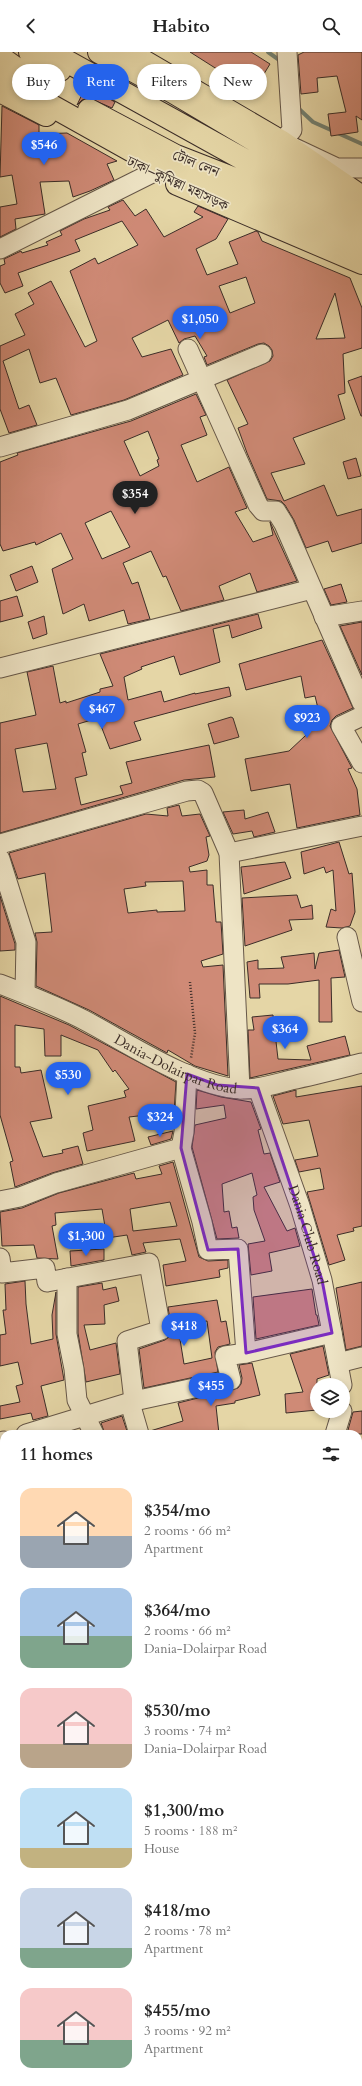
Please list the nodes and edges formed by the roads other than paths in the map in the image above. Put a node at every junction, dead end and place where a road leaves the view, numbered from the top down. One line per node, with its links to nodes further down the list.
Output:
1 (30, 52): 18 (main road)
2 (50, 52): 19 (main road)
3 (75, 52): 19 (main road)
4 (99, 52): 19 (main road)
5 (128, 52): 14 (main road)
6 (288, 53): 14 (street)
7 (0, 57): 9 (main road)
8 (0, 61): 10 (main road)
9 (12, 66)
10 (12, 68)
11 (0, 77): 20 (main road, ঢাকা–কুমিল্লা মহাসড়ক)
12 (0, 91): 16 (main road, ঢাকা–কুমিল্লা মহাসড়ক)
13 (65, 98): 18 (main road, টোল লেন)
14 (282, 142): 15 (street); 17 (main road)
15 (362, 168)
16 (152, 173): 21 (street); 22 (main road, ঢাকা–কুমিল্লা মহাসড়ক)
17 (362, 197)
18 (324, 212): 19 (main road, টোল লেন)
19 (361, 218)
20 (362, 246)
21 (0, 248)
22 (362, 263)
23 (188, 349): 25 (street)
24 (262, 354): 25 (street)
25 (202, 378): 26 (street); 27 (street)
26 (0, 447)
27 (312, 589): 29 (street); 30 (street)
28 (362, 611): 29 (street)
29 (324, 617): 31 (street)
30 (0, 668)
31 (362, 703)
32 (362, 716): 33 (street)
33 (362, 763)
34 (362, 826): 36 (street)
35 (0, 844): 36 (street)
36 (229, 853): 44 (street, Dania Club Road)
37 (0, 859): 40 (street)
38 (347, 937): 41 (street)
39 (0, 984): 40 (street, Dania-Dolairpar Road)
40 (25, 993): 43 (street, Dania-Dolairpar Road)
41 (362, 1002)
42 (362, 1063): 44 (street, Dania-Dolairpar Road)
43 (188, 1074): 44 (street, Dania-Dolairpar Road); 45 (street)
44 (249, 1089): 49 (street, Dania Club Road)
45 (181, 1148): 46 (street); 50 (street)
46 (0, 1201)
47 (0, 1258): 48 (street)
48 (67, 1278): 54 (street); 55 (street)
49 (332, 1333): 50 (street); 52 (street, Dania Club Road)
50 (246, 1354): 54 (street)
51 (362, 1357): 52 (street)
52 (338, 1363): 53 (street, Dania Club Road)
53 (341, 1378)
54 (132, 1402): 55 (street); 59 (street)
55 (86, 1416): 57 (street); 58 (street)
56 (340, 1418): 60 (street)
57 (39, 1430)
58 (92, 1430)
59 (138, 1430)
60 (336, 1430)

